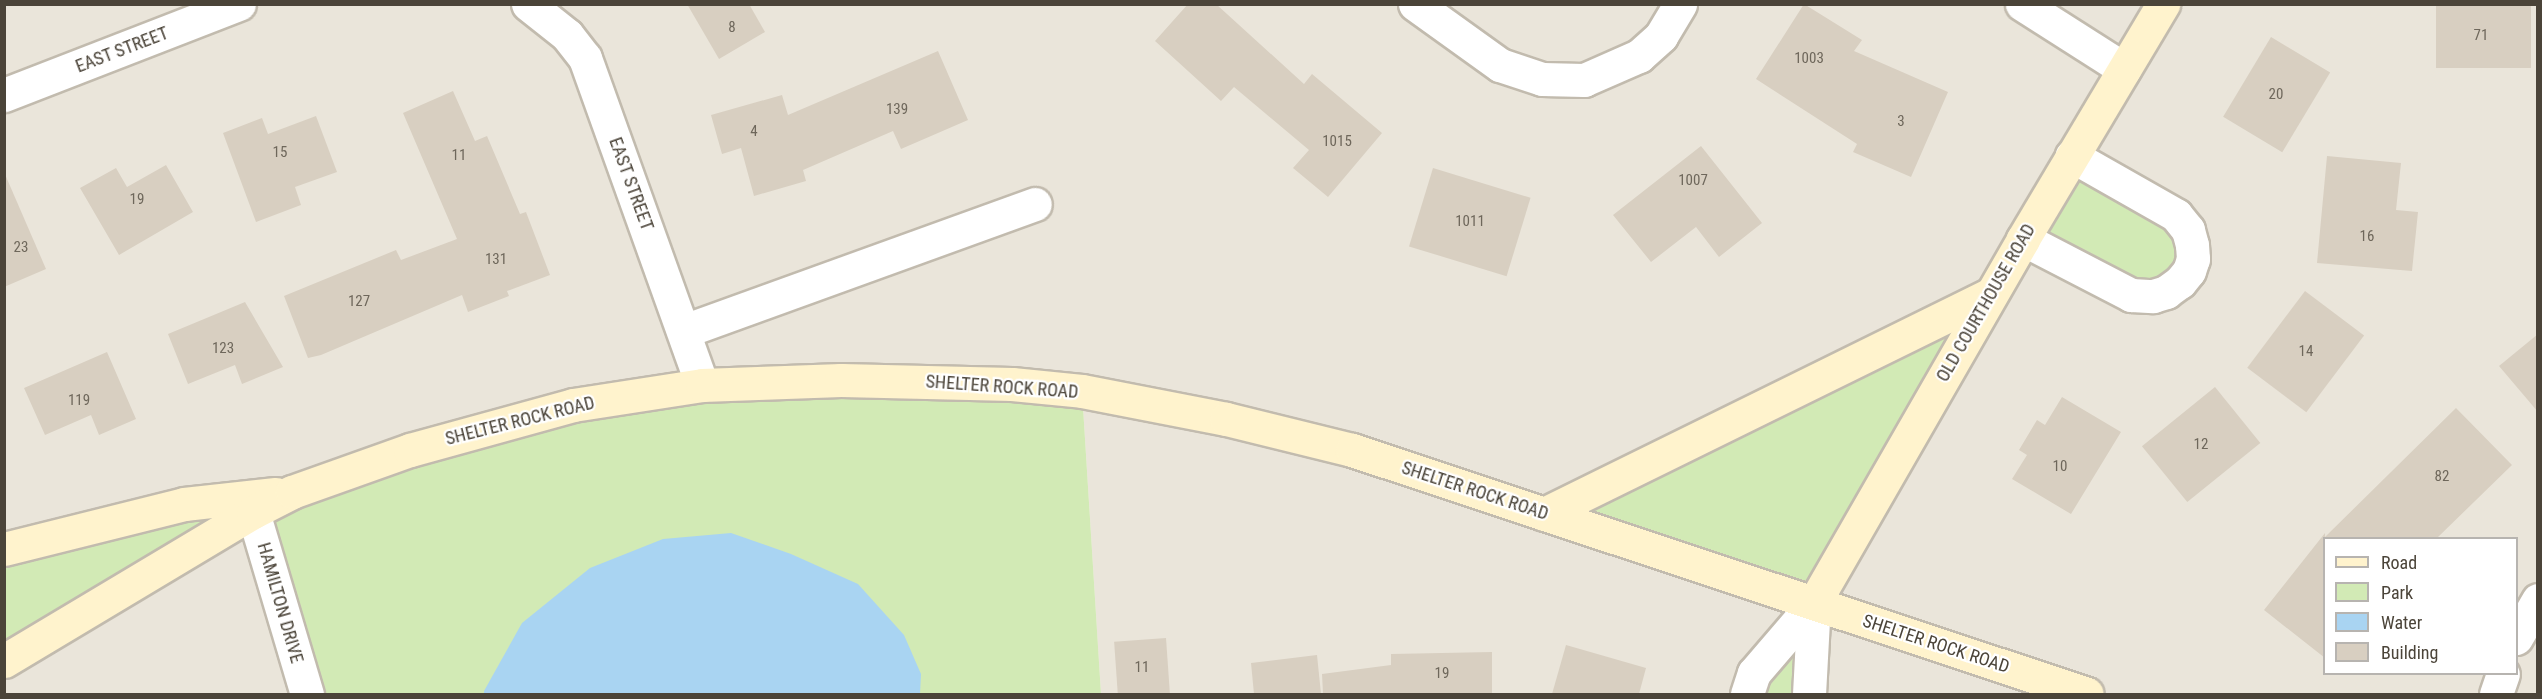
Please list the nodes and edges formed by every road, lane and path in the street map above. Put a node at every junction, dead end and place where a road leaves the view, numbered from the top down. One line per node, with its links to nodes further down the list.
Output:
1 (239, 4): 8 (street, EAST STREET)
2 (528, 4): 13 (street, EAST STREET)
3 (1415, 4): 4 (street)
4 (1680, 4)
5 (2022, 4): 7 (street)
6 (2163, 4): 7 (main road, OLD COURTHOUSE ROAD)
7 (2124, 69): 9 (main road, OLD COURTHOUSE ROAD)
8 (4, 95)
9 (2072, 156): 11 (main road, OLD COURTHOUSE ROAD); 11 (street)
10 (1035, 204): 13 (street)
11 (2023, 239): 12 (main road, OLD COURTHOUSE ROAD)
12 (1991, 294): 17 (main road); 20 (main road, OLD COURTHOUSE ROAD)
13 (684, 331): 14 (street, EAST STREET)
14 (702, 386): 15 (main road, SHELTER ROCK ROAD); 17 (main road, SHELTER ROCK ROAD)
15 (292, 492): 16 (main road, SHELTER ROCK ROAD); 18 (main road)
16 (253, 512): 22 (main road, SHELTER ROCK ROAD); 24 (street, HAMILTON DRIVE)
17 (1544, 514): 20 (main road, SHELTER ROCK ROAD)
18 (4, 549)
19 (2538, 600): 21 (street)
20 (1814, 603): 25 (street); 26 (street); 27 (main road, SHELTER ROCK ROAD)
21 (2518, 636)
22 (4, 661)
23 (2503, 675): 28 (street)
24 (307, 694)
25 (1747, 694)
26 (1809, 694)
27 (2087, 694)
28 (2496, 694)

